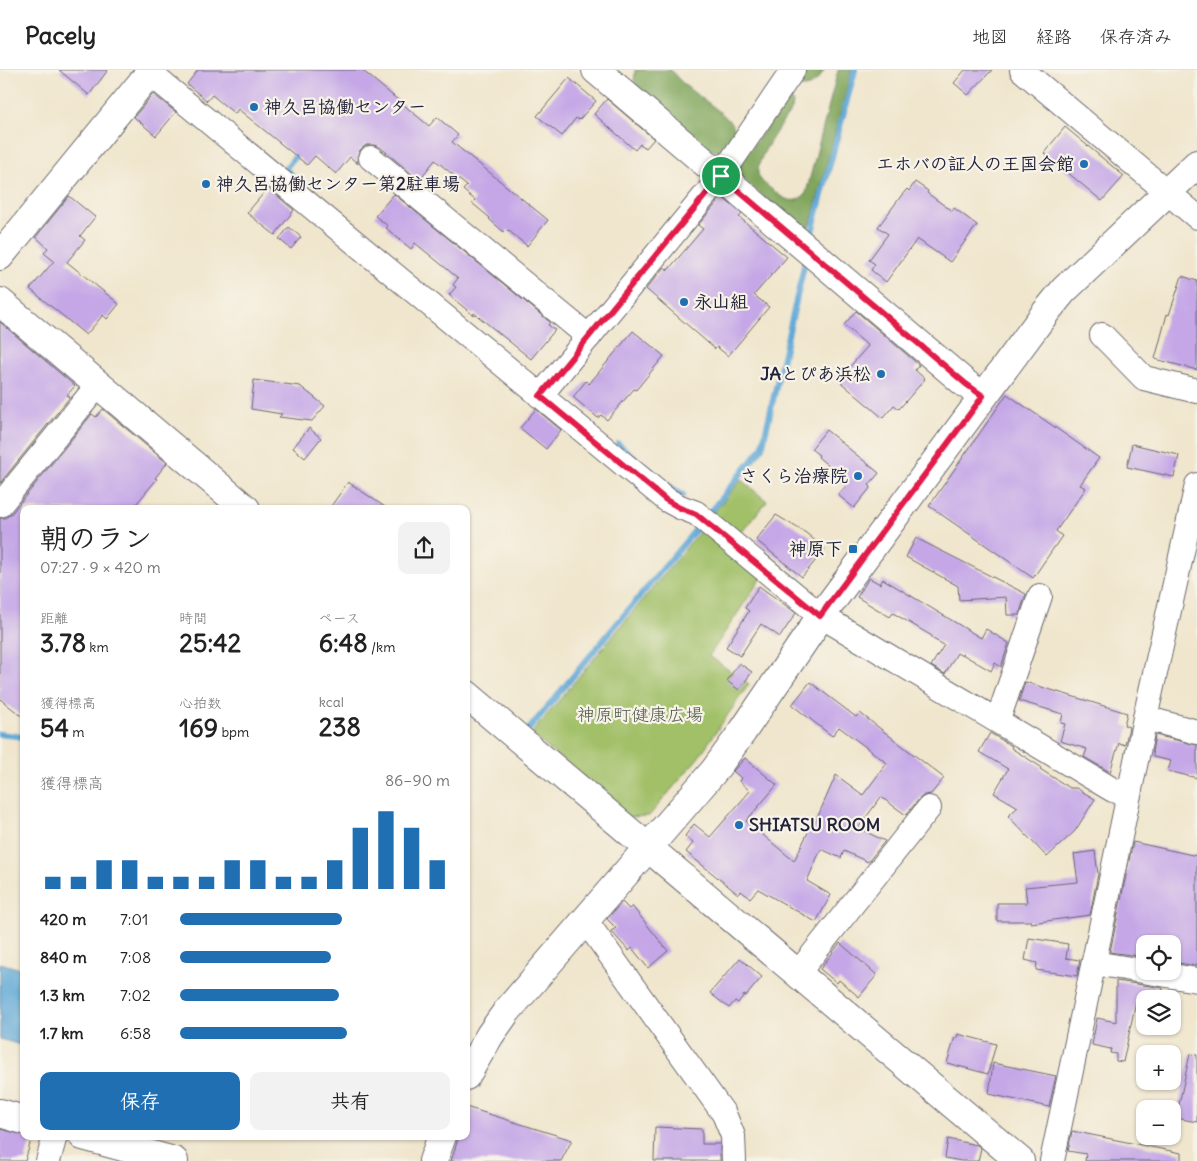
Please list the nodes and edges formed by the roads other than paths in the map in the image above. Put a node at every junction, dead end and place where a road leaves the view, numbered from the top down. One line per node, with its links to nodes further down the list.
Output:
1 (596, 70): 7 (street)
2 (793, 70): 7 (street)
3 (1022, 70): 8 (street)
4 (149, 71): 10 (street); 16 (street)
5 (371, 158): 13 (street)
6 (1197, 164): 8 (street)
7 (721, 176): 13 (street); 17 (street)
8 (1168, 192): 9 (street); 17 (street)
9 (1197, 217)
10 (0, 256)
11 (0, 302): 14 (street)
12 (1102, 335): 15 (street)
13 (589, 337): 16 (street)
14 (98, 385): 19 (street); 20 (street)
15 (1197, 391)
16 (540, 396): 22 (street)
17 (983, 396): 22 (street)
18 (1197, 485): 24 (street)
19 (0, 505)
20 (241, 505)
21 (1040, 596): 25 (street)
22 (820, 616): 25 (street); 29 (street)
23 (470, 697): 29 (street)
24 (1145, 718): 26 (street); 27 (street)
25 (996, 720): 27 (street)
26 (1197, 732)
27 (1129, 794): 31 (street)
28 (930, 808): 32 (street)
29 (649, 847): 30 (street); 32 (street)
30 (584, 923): 34 (street); 43 (street)
31 (1094, 963): 33 (street); 45 (street)
32 (798, 972): 44 (street)
33 (1197, 980)
34 (470, 1069)
35 (0, 1113): 36 (street)
36 (20, 1119)
37 (54, 1140): 40 (street)
38 (98, 1140): 41 (street)
39 (441, 1140): 42 (street)
40 (48, 1161)
41 (174, 1161)
42 (433, 1161)
43 (734, 1161)
44 (1020, 1161)
45 (1052, 1161)

